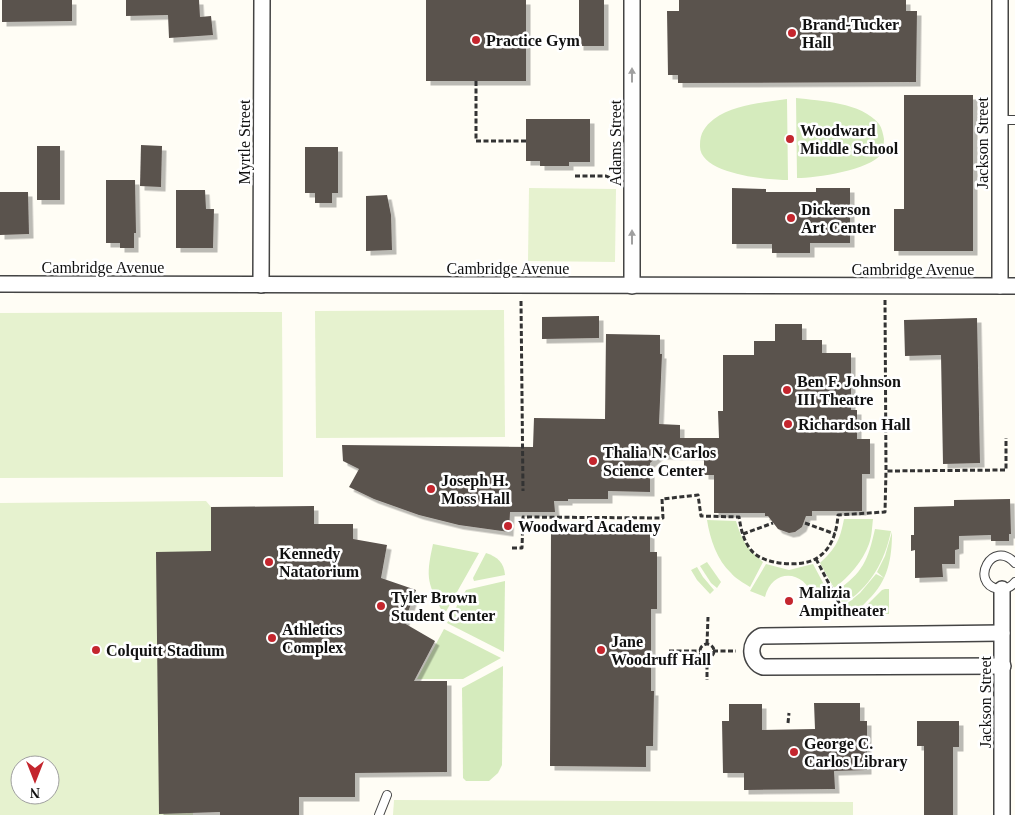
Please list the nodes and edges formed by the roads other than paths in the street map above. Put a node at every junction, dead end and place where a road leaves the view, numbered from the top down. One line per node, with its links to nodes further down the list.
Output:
1 (262, 0): 7 (street, Myrtle Street)
2 (632, 0): 8 (street, Adams Street, one-way to 2)
3 (1000, 0): 4 (street, Jackson Street)
4 (1000, 120): 5 (lane); 9 (street, Jackson Street)
5 (1015, 120)
6 (0, 284): 7 (street, Cambridge Avenue)
7 (261, 285): 8 (street, Cambridge Avenue)
8 (632, 286): 9 (street, Cambridge Avenue)
9 (1007, 286)
10 (1015, 562): 11 (lane, Jackson Street)
11 (1008, 586): 12 (street, Jackson Street)
12 (1002, 633): 13 (street, Jackson Street); 14 (street)
13 (1009, 650): 14 (street, Jackson Street)
14 (1003, 666): 17 (street, Jackson Street)
15 (387, 795): 16 (lane)
16 (379, 815)
17 (1002, 815)

